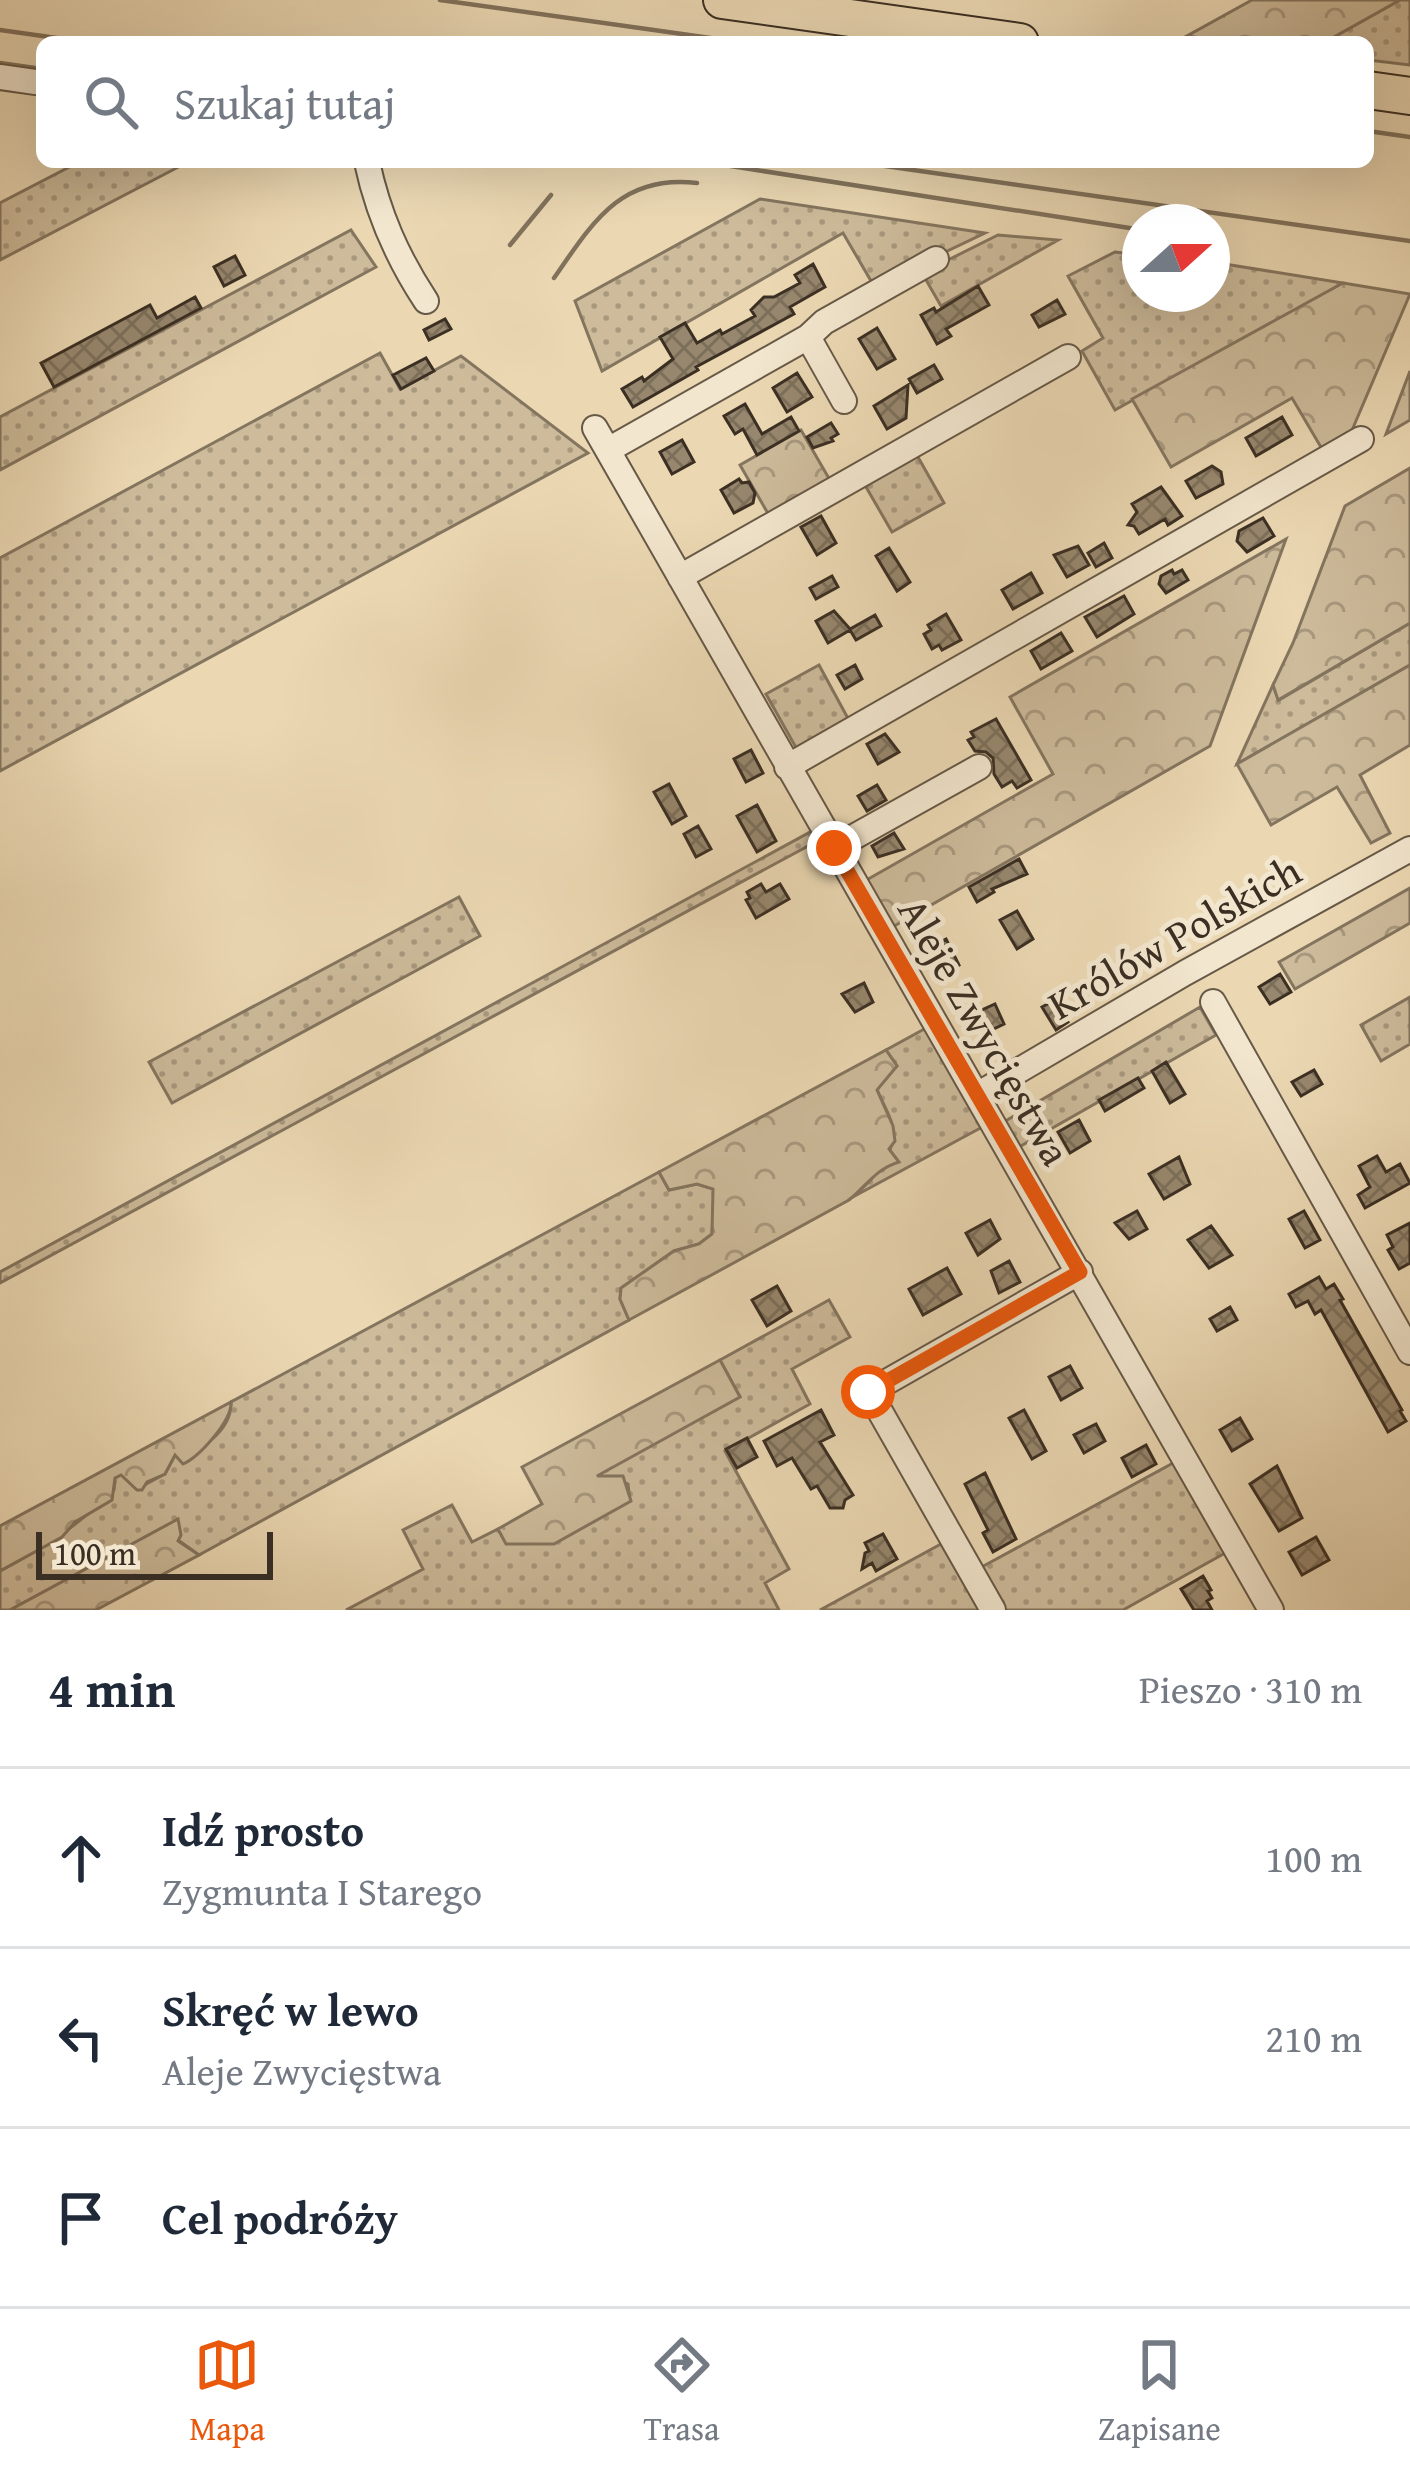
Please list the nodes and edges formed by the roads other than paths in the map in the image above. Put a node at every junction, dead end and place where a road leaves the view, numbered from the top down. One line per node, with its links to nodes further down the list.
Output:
1 (722, 0): 2 (highway)
2 (977, 36)
3 (0, 77): 4 (street)
4 (36, 82)
5 (1374, 91): 6 (highway)
6 (1410, 95)
7 (370, 168): 9 (street)
8 (936, 259): 10 (street)
9 (426, 301)
10 (808, 337): 12 (street); 14 (street, Aleje Zwycięstwa)
11 (1068, 357): 14 (street)
12 (844, 401)
13 (1361, 440): 15 (street)
14 (680, 577): 15 (street, Aleje Zwycięstwa)
15 (788, 767): 17 (street, Aleje Zwycięstwa)
16 (979, 767): 17 (street)
17 (834, 848): 20 (street, Aleje Zwycięstwa)
18 (1410, 849): 20 (street, Królów Polskich)
19 (1213, 1002): 22 (street)
20 (977, 1095): 21 (street, Aleje Zwycięstwa)
21 (1080, 1272): 23 (street); 24 (street, Aleje Zwycięstwa)
22 (1410, 1352)
23 (992, 1610)
24 (1271, 1610)

